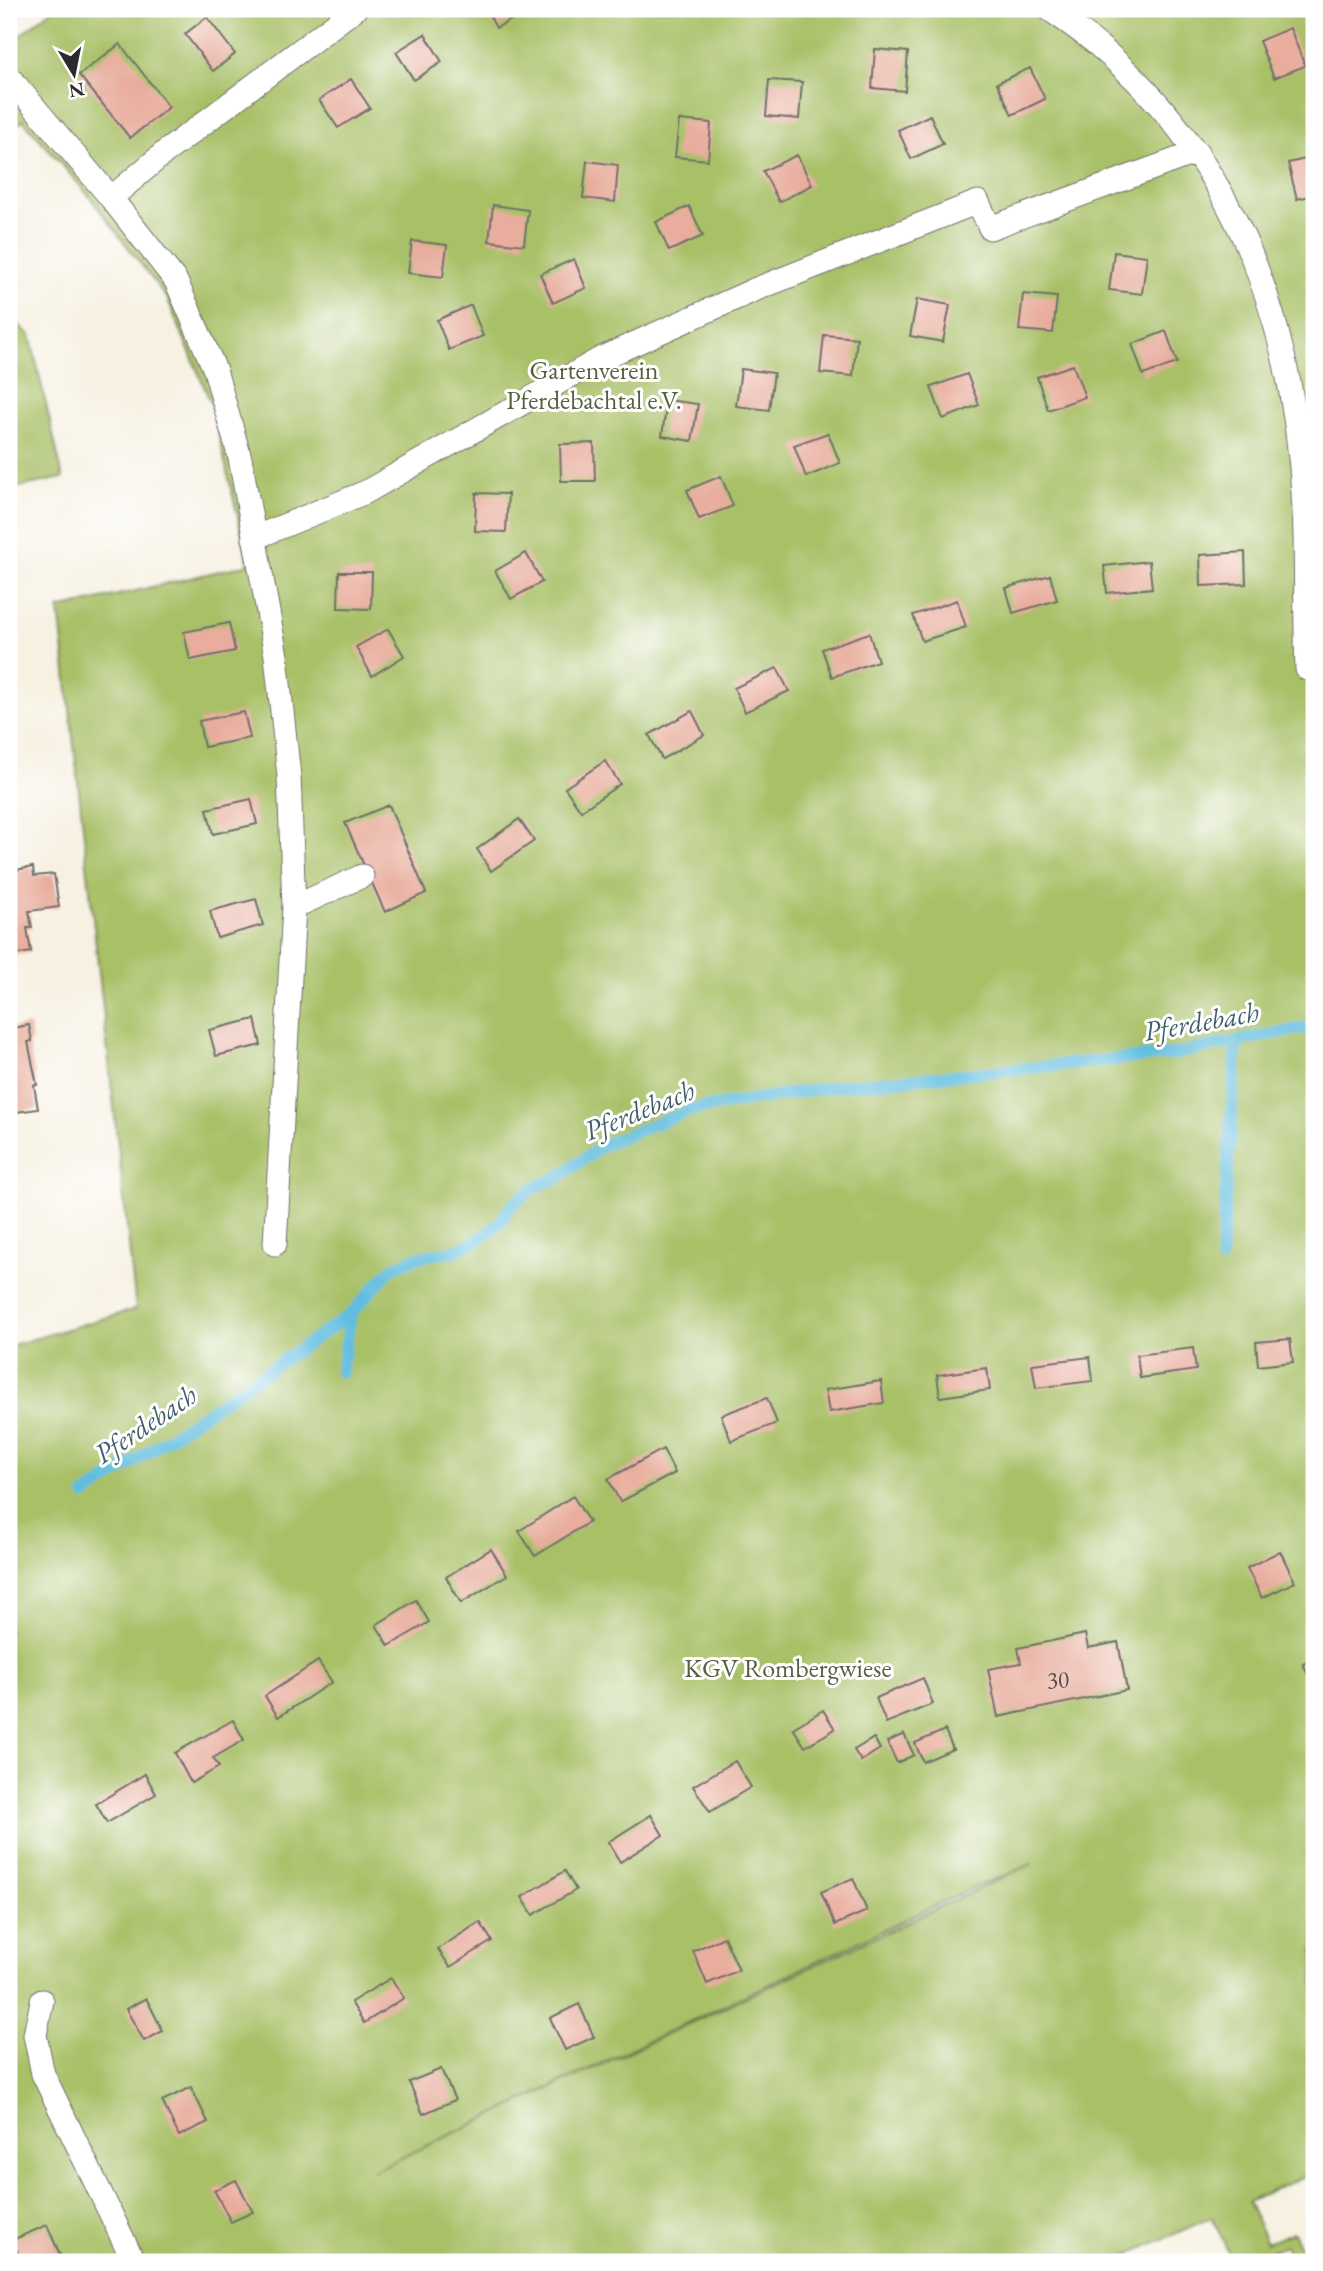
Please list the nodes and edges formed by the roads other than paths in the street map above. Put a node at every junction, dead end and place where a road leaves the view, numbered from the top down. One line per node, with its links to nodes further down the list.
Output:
1 (355, 9): 5 (lane)
2 (1049, 9): 4 (lane)
3 (9, 77): 5 (lane)
4 (1197, 152): 6 (lane); 7 (lane)
5 (111, 198): 6 (lane)
6 (254, 538): 9 (lane)
7 (1307, 669)
8 (362, 876): 9 (lane)
9 (294, 907): 10 (lane)
10 (275, 1244)
11 (42, 2001): 12 (lane)
12 (134, 2262)

